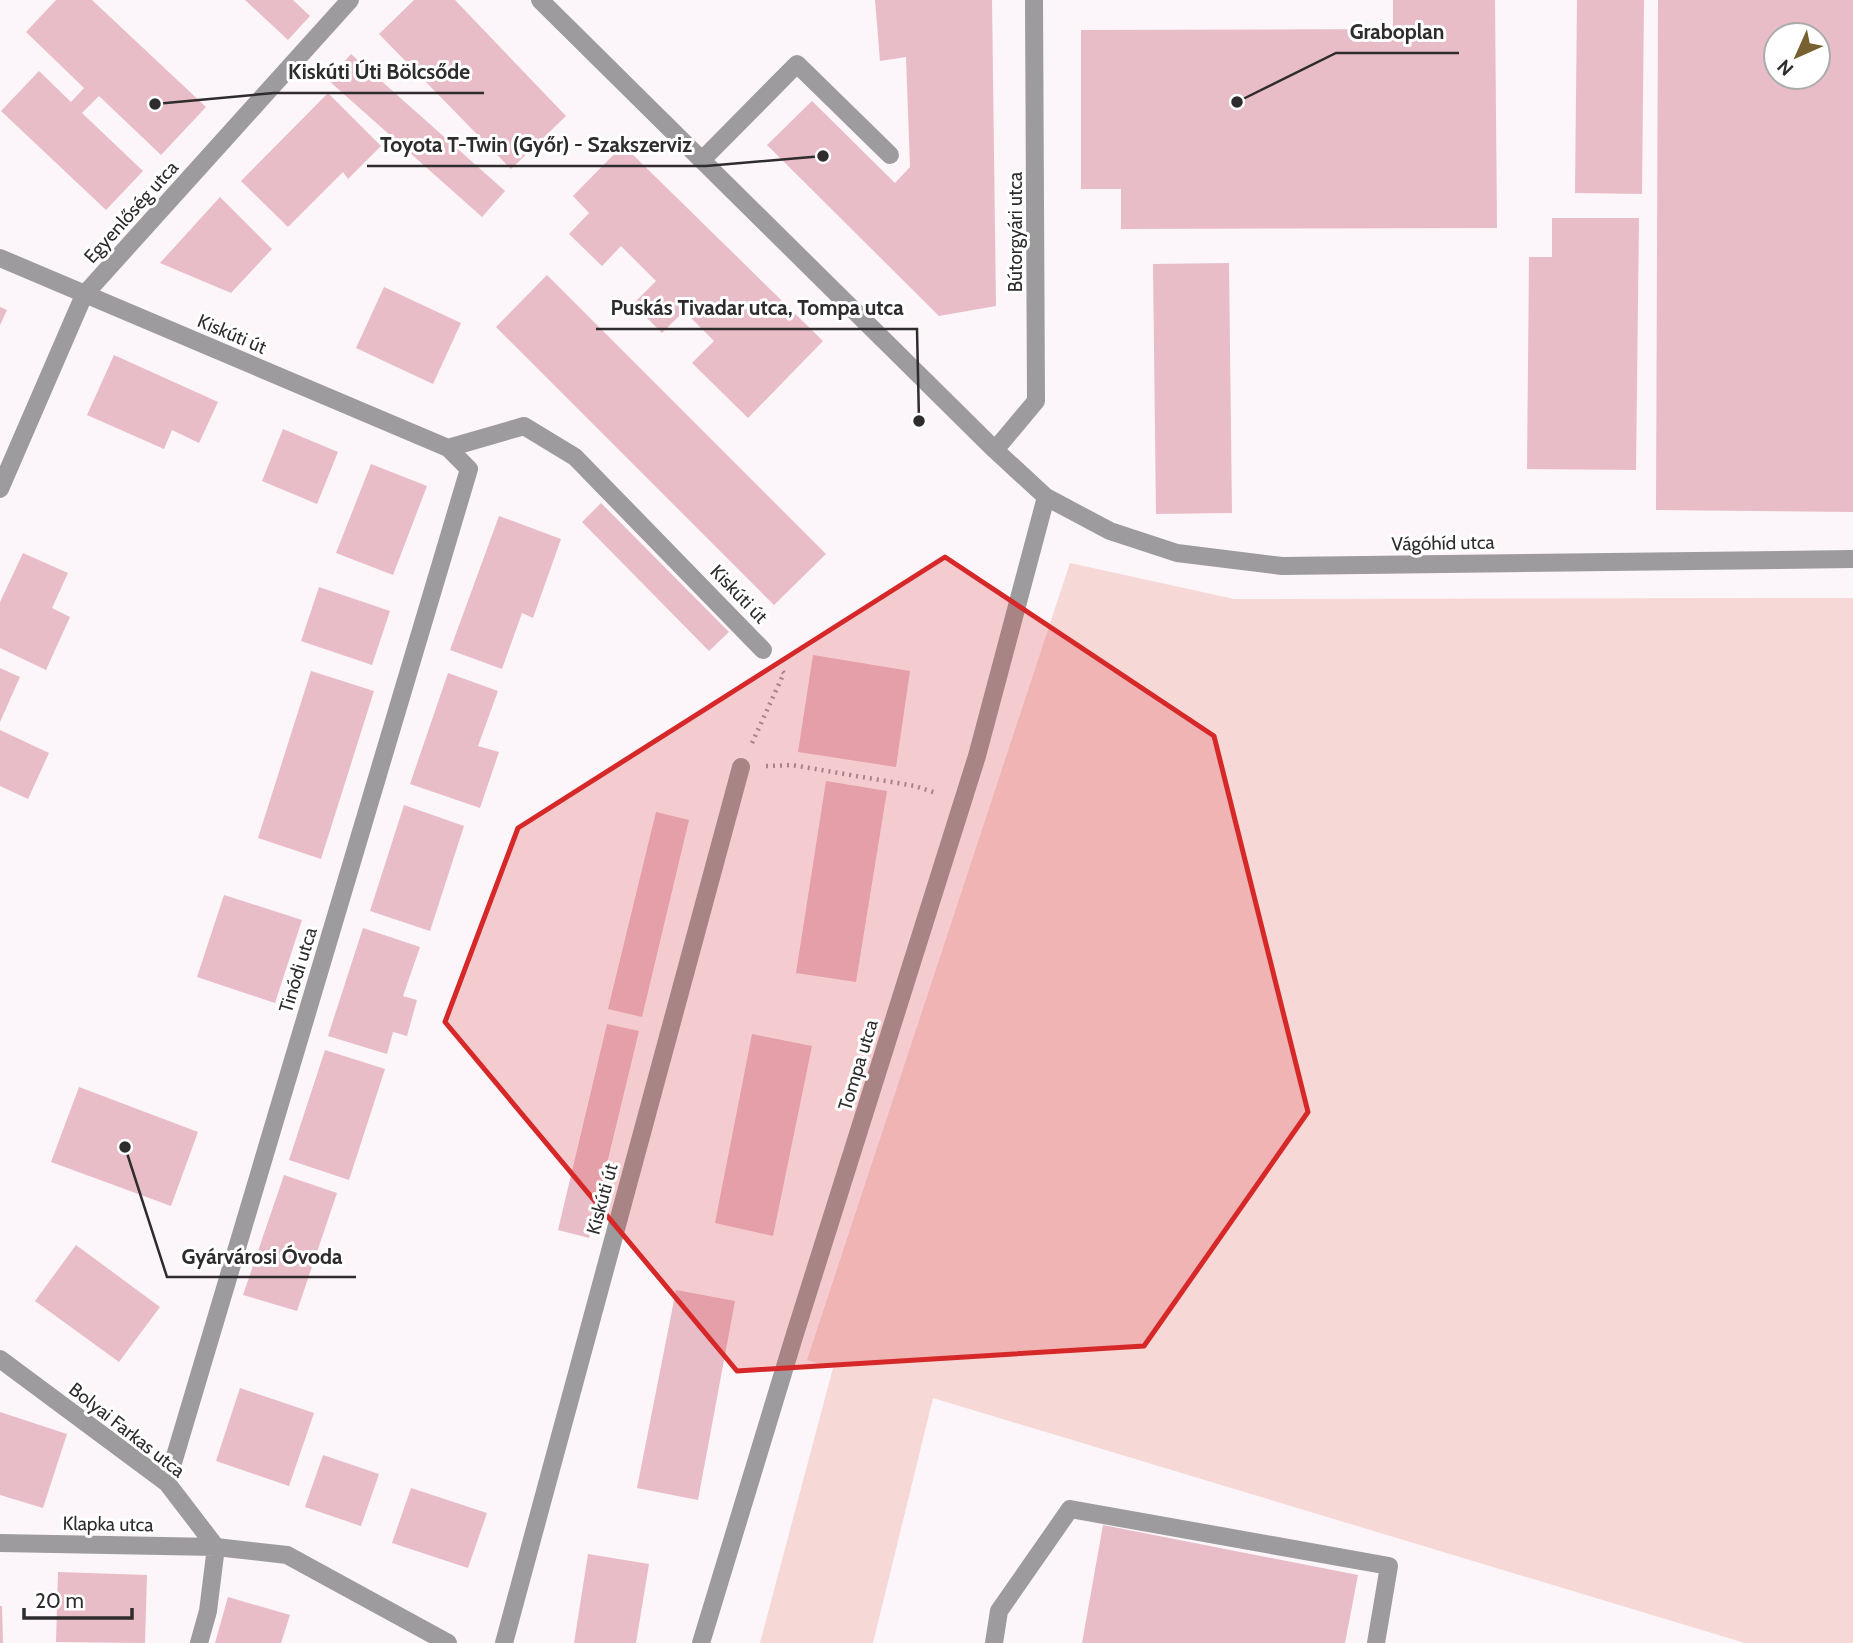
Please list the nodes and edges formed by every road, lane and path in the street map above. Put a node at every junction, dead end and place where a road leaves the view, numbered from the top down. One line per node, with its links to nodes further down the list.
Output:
1 (350, 0): 7 (street, Egyenlőség utca)
2 (540, 0): 5 (street, Vágóhíd utca)
3 (1034, 0): 9 (street, Bútorgyári utca)
4 (890, 155): 5 (street)
5 (702, 160): 9 (street, Vágóhíd utca)
6 (0, 258): 7 (street, Kiskúti út)
7 (85, 295): 8 (street, Kiskúti út); 11 (street, Egyenlőség utca)
8 (448, 448): 10 (street, Kiskúti út); 14 (street, Kiskúti út)
9 (995, 450): 12 (street, Vágóhíd utca)
10 (470, 469): 18 (street, Tinódi utca)
11 (0, 489)
12 (1046, 497): 13 (street, Vágóhíd utca); 16 (street, Tompa utca)
13 (1853, 559)
14 (763, 650): 15 (path)
15 (741, 767): 16 (path); 23 (street, Kiskúti út)
16 (962, 802): 24 (street, Tompa utca)
17 (0, 1359): 18 (street, Bolyai Farkas utca)
18 (167, 1483): 20 (street, Bolyai Farkas utca)
19 (0, 1543): 20 (street, Klapka utca)
20 (216, 1546): 21 (street); 22 (street)
21 (199, 1643)
22 (448, 1643)
23 (504, 1643)
24 (701, 1643)
25 (994, 1643): 26 (street)
26 (1376, 1643)

